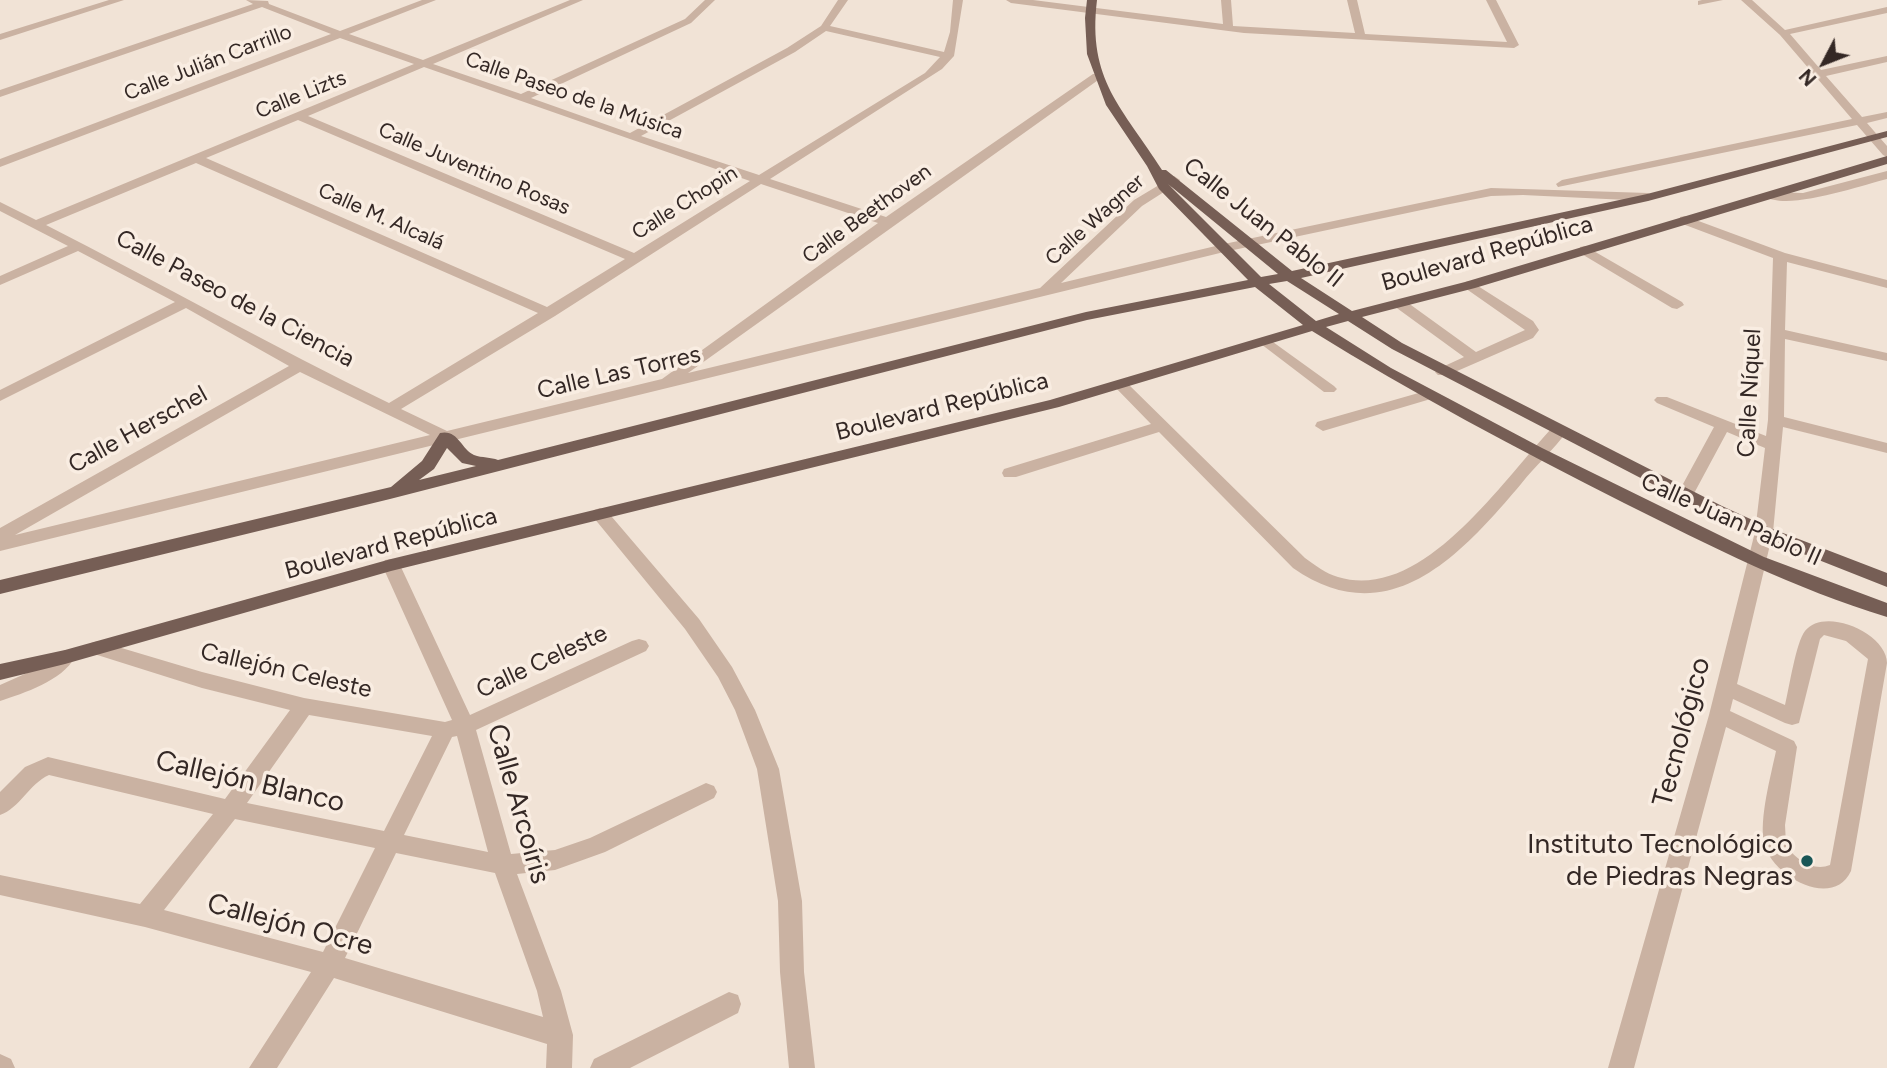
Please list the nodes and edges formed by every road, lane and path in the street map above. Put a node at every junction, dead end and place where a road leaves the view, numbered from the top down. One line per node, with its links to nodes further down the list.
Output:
1 (119, 0): 21 (street)
2 (431, 0): 20 (street, Calle Julián Carrillo)
3 (578, 0): 25 (street, Calle Lizts)
4 (710, 0): 29 (street)
5 (843, 0): 17 (street)
6 (958, 0): 23 (street)
7 (1011, 0): 15 (street)
8 (1226, 0): 18 (street)
9 (1352, 0): 22 (street)
10 (1491, 0): 22 (street)
11 (1718, 0): 14 (street)
12 (1746, 0): 19 (street)
13 (262, 1): 20 (street, Calle Paseo de la Música); 28 (street)
14 (1701, 4)
15 (1090, 6): 18 (street); 27 (main road)
16 (1887, 10): 19 (street)
17 (824, 28): 23 (street); 34 (street)
18 (1228, 28): 22 (street)
19 (1783, 33): 26 (street)
20 (339, 34): 25 (street, Calle Paseo de la Música); 38 (street, Calle Julián Carrillo)
21 (0, 37)
22 (1361, 38)
23 (948, 56): 40 (street, Calle Chopin)
24 (1887, 59): 26 (street)
25 (426, 65): 29 (street, Calle Paseo de la Música); 31 (street, Calle Lizts)
26 (1819, 74): 32 (street)
27 (1097, 76): 41 (main road); 47 (street, Calle Beethoven)
28 (0, 94)
29 (522, 98): 34 (street, Calle Paseo de la Música)
30 (1887, 115): 32 (street)
31 (299, 116): 36 (street, Calle Lizts); 54 (street, Calle Juventino Rosas)
32 (1860, 121): 33 (street); 42 (street)
33 (1880, 135): 35 (street); 44 (main road, Boulevard República)
34 (631, 137): 40 (street, Calle Paseo de la Música)
35 (1887, 153)
36 (195, 158): 48 (street, Calle Lizts); 64 (street, Calle M. Alcalá)
37 (1887, 160): 43 (main road, Boulevard República)
38 (0, 163)
39 (1887, 175): 43 (street)
40 (760, 179): 47 (street, Calle Paseo de la Música); 54 (street, Calle Chopin)
41 (1165, 179): 49 (main road, Calle Juan Pablo II); 51 (main road, Calle Juan Pablo II); 60 (street, Calle Wagner)
42 (1523, 191): 44 (street); 49 (street, Calle Las Torres)
43 (1771, 196): 46 (main road, Boulevard República)
44 (1648, 197): 55 (main road, Boulevard República)
45 (0, 206): 48 (street, Calle Paseo de la Ciencia)
46 (1685, 220): 52 (main road, Boulevard República); 53 (street)
47 (888, 222): 74 (street, Calle Beethoven)
48 (37, 224): 50 (street, Calle Paseo de la Ciencia)
49 (1248, 243): 51 (street, Calle Las Torres); 55 (main road, Calle Juan Pablo II)
50 (79, 246): 56 (street); 61 (street, Calle Paseo de la Ciencia)
51 (1224, 248): 57 (main road, Calle Juan Pablo II); 60 (street, Calle Las Torres)
52 (1585, 250): 59 (main road, Boulevard República); 63 (street)
53 (1780, 256): 58 (street); 67 (street, Calle Níquel)
54 (634, 258): 64 (street, Calle Chopin)
55 (1289, 276): 57 (main road, Boulevard República); 65 (main road, Calle Juan Pablo II)
56 (0, 281)
57 (1258, 282): 66 (main road, Calle Juan Pablo II); 89 (main road, Boulevard República)
58 (1887, 284)
59 (1470, 285): 62 (main road, Boulevard República); 70 (street)
60 (1043, 292): 74 (street, Calle Las Torres)
61 (186, 302): 71 (street, Calle Paseo de la Ciencia); 77 (street)
62 (1399, 303): 65 (main road, Boulevard República); 70 (street)
63 (1677, 305)
64 (550, 313): 79 (street, Calle Chopin)
65 (1348, 316): 66 (main road, Boulevard República); 72 (main road, Calle Juan Pablo II)
66 (1315, 327): 68 (main road, Boulevard República); 76 (main road, Calle Juan Pablo II)
67 (1777, 332): 69 (street); 80 (street, Calle Níquel)
68 (1266, 341): 73 (main road, Boulevard República); 75 (street)
69 (1887, 357)
70 (1474, 358): 72 (street)
71 (300, 366): 79 (street, Calle Paseo de la Ciencia); 95 (street, Calle Herschel)
72 (1443, 372): 84 (main road, Calle Juan Pablo II)
73 (1121, 385): 82 (street); 93 (main road, Boulevard República)
74 (662, 386): 85 (street, Calle Las Torres)
75 (1329, 389)
76 (1429, 395): 83 (street); 88 (main road, Calle Juan Pablo II)
77 (0, 396)
78 (1662, 400): 81 (street)
79 (390, 409): 85 (street, Calle Paseo de la Ciencia)
80 (1776, 420): 86 (street, Calle Níquel); 87 (street)
81 (1723, 425): 86 (street); 92 (street)
82 (1161, 426): 88 (street); 90 (street)
83 (1323, 426)
84 (1559, 431): 88 (street); 92 (main road, Calle Juan Pablo II)
85 (446, 436): 89 (main road); 91 (main road); 96 (street, Calle Las Torres)
86 (1771, 444): 94 (street, Calle Níquel)
87 (1887, 448)
88 (1536, 452): 97 (main road, Calle Juan Pablo II)
89 (502, 464): 91 (main road, Boulevard República)
90 (1010, 473)
91 (390, 492): 100 (main road, Boulevard República)
92 (1685, 495): 94 (main road, Calle Juan Pablo II)
93 (600, 514): 98 (main road, Boulevard República); 126 (street)
94 (1764, 532): 97 (street, Tecnológico); 99 (main road, Calle Juan Pablo II)
95 (0, 536)
96 (0, 545)
97 (1758, 562): 101 (main road, Calle Juan Pablo II); 106 (street, Tecnológico)
98 (391, 565): 103 (main road, Boulevard República); 111 (street, Calle Arcoíris)
99 (1887, 580)
100 (5, 585)
101 (1887, 610)
102 (639, 646): 111 (street, Calle Celeste)
103 (99, 648): 104 (main road, Boulevard República); 108 (street, Callejón Celeste)
104 (65, 657): 105 (main road, Boulevard República); 107 (street)
105 (0, 672)
106 (1726, 687): 109 (street, Tecnológico); 110 (street)
107 (0, 693)
108 (304, 706): 111 (street, Callejón Celeste); 115 (street)
109 (1718, 715): 112 (street); 127 (street, Tecnológico)
110 (1792, 717): 112 (street); 112 (street)
111 (455, 728): 116 (street); 117 (street, Calle Arcoíris)
112 (1787, 747)
113 (706, 792): 117 (street, Callejón Blanco)
114 (0, 806): 115 (street, Callejón Blanco)
115 (230, 809): 116 (street, Callejón Blanco); 119 (street)
116 (391, 843): 117 (street, Callejón Blanco); 120 (street)
117 (503, 865): 122 (street, Calle Arcoíris)
118 (0, 885): 119 (street, Callejón Ocre)
119 (145, 916): 120 (street, Callejón Ocre)
120 (329, 965): 122 (street, Callejón Ocre); 123 (street)
121 (729, 1004): 125 (street)
122 (560, 1035): 124 (street, Calle Arcoíris)
123 (262, 1068)
124 (559, 1068)
125 (603, 1068)
126 (802, 1068)
127 (1621, 1068)

